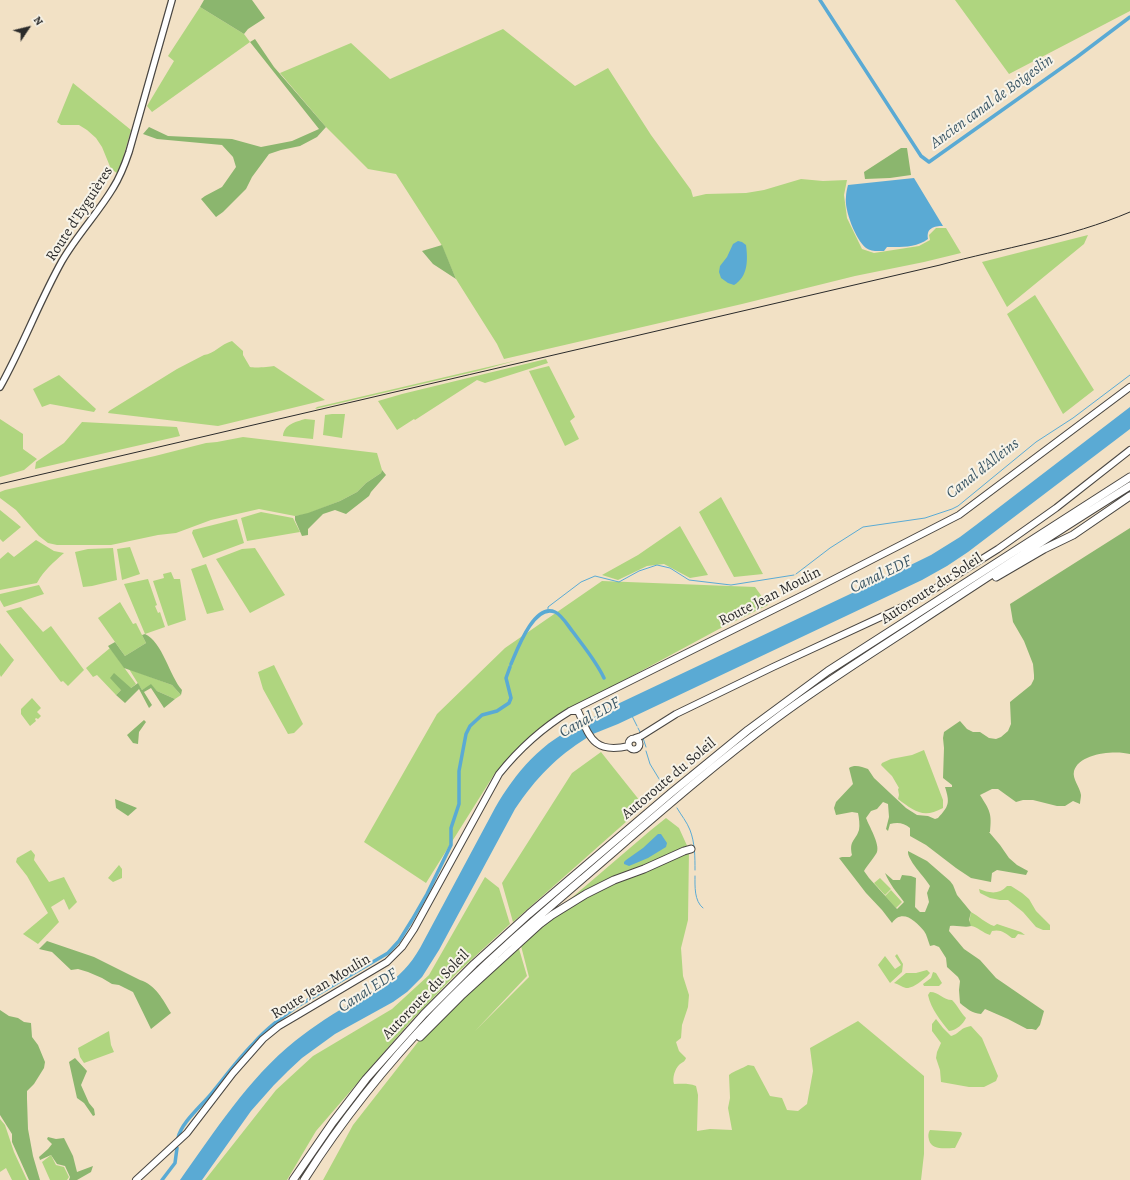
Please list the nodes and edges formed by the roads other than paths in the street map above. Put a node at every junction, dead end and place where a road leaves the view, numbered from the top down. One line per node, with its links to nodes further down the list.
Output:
1 (172, 0): 2 (main road, Route d'Eyguières)
2 (0, 387)
3 (1130, 387): 9 (main road, Route Jean Moulin)
4 (1130, 450): 11 (main road)
5 (1130, 477): 13 (highway, Autoroute du Soleil)
6 (1130, 486): 8 (highway, Autoroute du Soleil)
7 (1130, 496): 8 (highway)
8 (926, 617): 13 (highway, Autoroute du Soleil)
9 (640, 677): 10 (main road); 10 (main road, Route Jean Moulin)
10 (574, 712): 12 (main road); 17 (main road, Route Jean Moulin)
11 (638, 739): 12 (main road); 12 (main road)
12 (629, 746)
13 (673, 796): 14 (highway, Autoroute du Soleil)
14 (662, 805): 16 (highway, Autoroute du Soleil); 18 (highway, Autoroute du Soleil)
15 (690, 849): 16 (highway)
16 (369, 1089): 19 (highway, Autoroute du Soleil)
17 (136, 1180)
18 (293, 1180)
19 (304, 1180)

